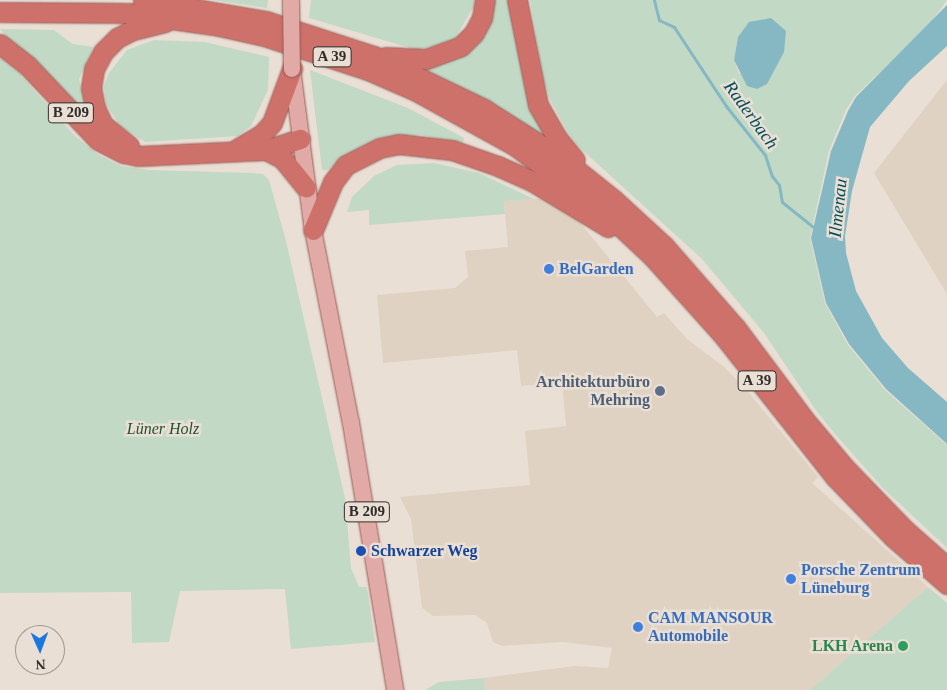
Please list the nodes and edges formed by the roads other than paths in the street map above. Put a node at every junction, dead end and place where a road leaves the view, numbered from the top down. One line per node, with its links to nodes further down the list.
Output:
1 (143, 0): 8 (highway, A 39)
2 (291, 0): 9 (main road, B 209, bridge)
3 (485, 0): 8 (highway, A 39)
4 (518, 0): 14 (highway)
5 (0, 12): 6 (highway, A 39)
6 (178, 19): 13 (highway); 17 (highway, A 39)
7 (0, 44): 13 (highway, B 209)
8 (374, 56): 14 (highway, A 39)
9 (292, 69): 10 (main road, B 209); 12 (highway)
10 (300, 139): 11 (highway); 15 (main road, B 209)
11 (266, 150): 12 (highway, B 209); 15 (highway, B 209)
12 (234, 151): 13 (highway, B 209)
13 (156, 156)
14 (595, 184): 18 (highway, A 39)
15 (306, 188): 16 (main road, B 209)
16 (313, 230): 17 (highway); 20 (main road, B 209)
17 (652, 256): 19 (highway, A 39)
18 (947, 567)
19 (947, 584)
20 (394, 683)

